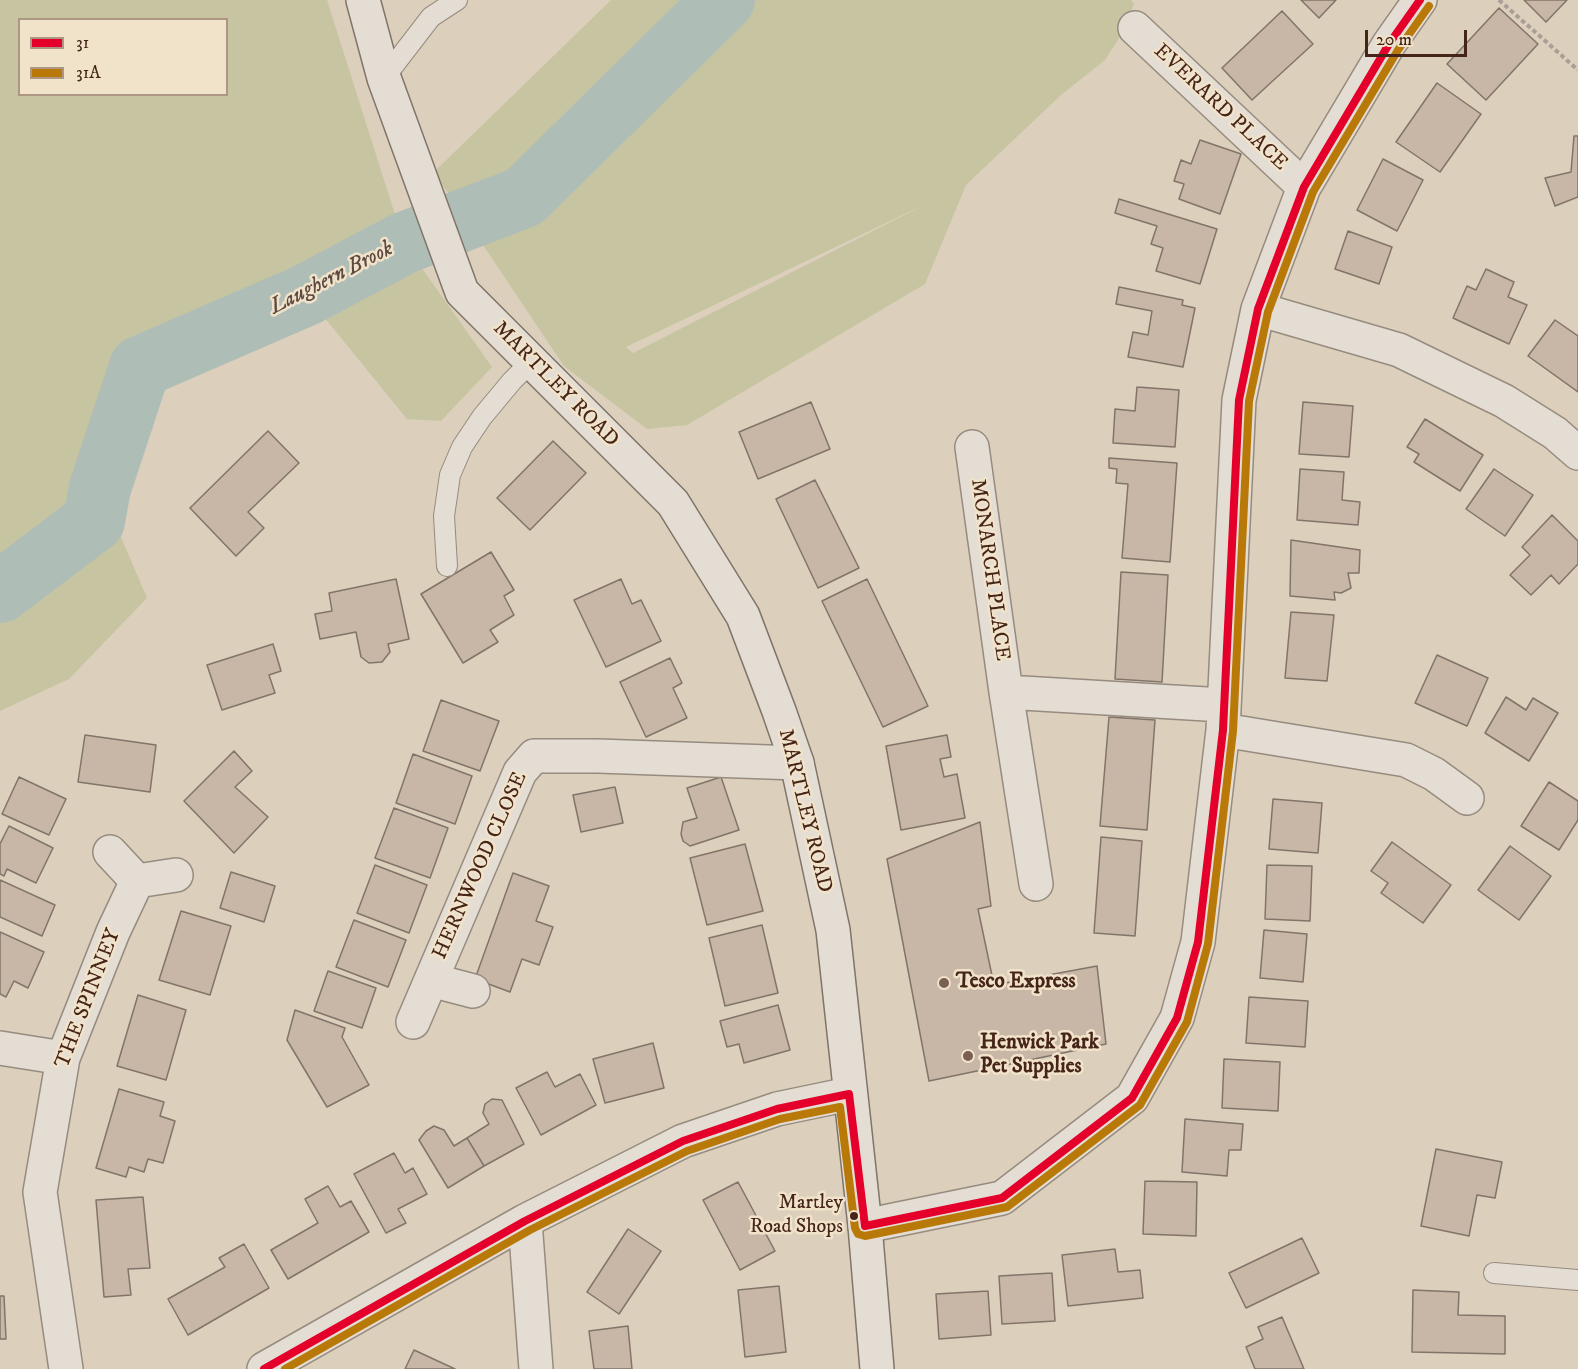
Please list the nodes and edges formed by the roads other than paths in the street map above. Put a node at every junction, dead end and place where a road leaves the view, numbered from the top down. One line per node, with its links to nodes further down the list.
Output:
1 (363, 0): 5 (street)
2 (458, 0): 5 (lane)
3 (1420, 0): 6 (street)
4 (1135, 28): 6 (street, EVERARD PLACE)
5 (384, 78): 8 (street, MARTLEY ROAD)
6 (1304, 187): 7 (street)
7 (1258, 309): 10 (street); 13 (street)
8 (532, 361): 11 (lane); 14 (street, MARTLEY ROAD)
9 (972, 447): 12 (street, MONARCH PLACE)
10 (1578, 453)
11 (447, 566)
12 (1006, 692): 13 (street); 19 (street, MONARCH PLACE)
13 (1223, 717): 15 (street); 27 (street)
14 (797, 763): 20 (street, HERNWOOD CLOSE); 25 (street, MARTLEY ROAD)
15 (1467, 798)
16 (110, 852): 18 (street)
17 (176, 875): 18 (street)
18 (137, 881): 24 (street, THE SPINNEY)
19 (1036, 884)
20 (431, 980): 21 (street); 22 (street, HERNWOOD CLOSE)
21 (474, 991)
22 (413, 1022)
23 (0, 1047): 24 (street)
24 (63, 1058): 30 (street, THE SPINNEY)
25 (849, 1094): 26 (street); 27 (street, MARTLEY ROAD)
26 (525, 1221): 31 (street); 32 (street)
27 (865, 1226): 33 (street, MARTLEY ROAD)
28 (1494, 1273): 29 (lane)
29 (1578, 1280)
30 (66, 1369)
31 (264, 1369)
32 (536, 1369)
33 (877, 1369)

